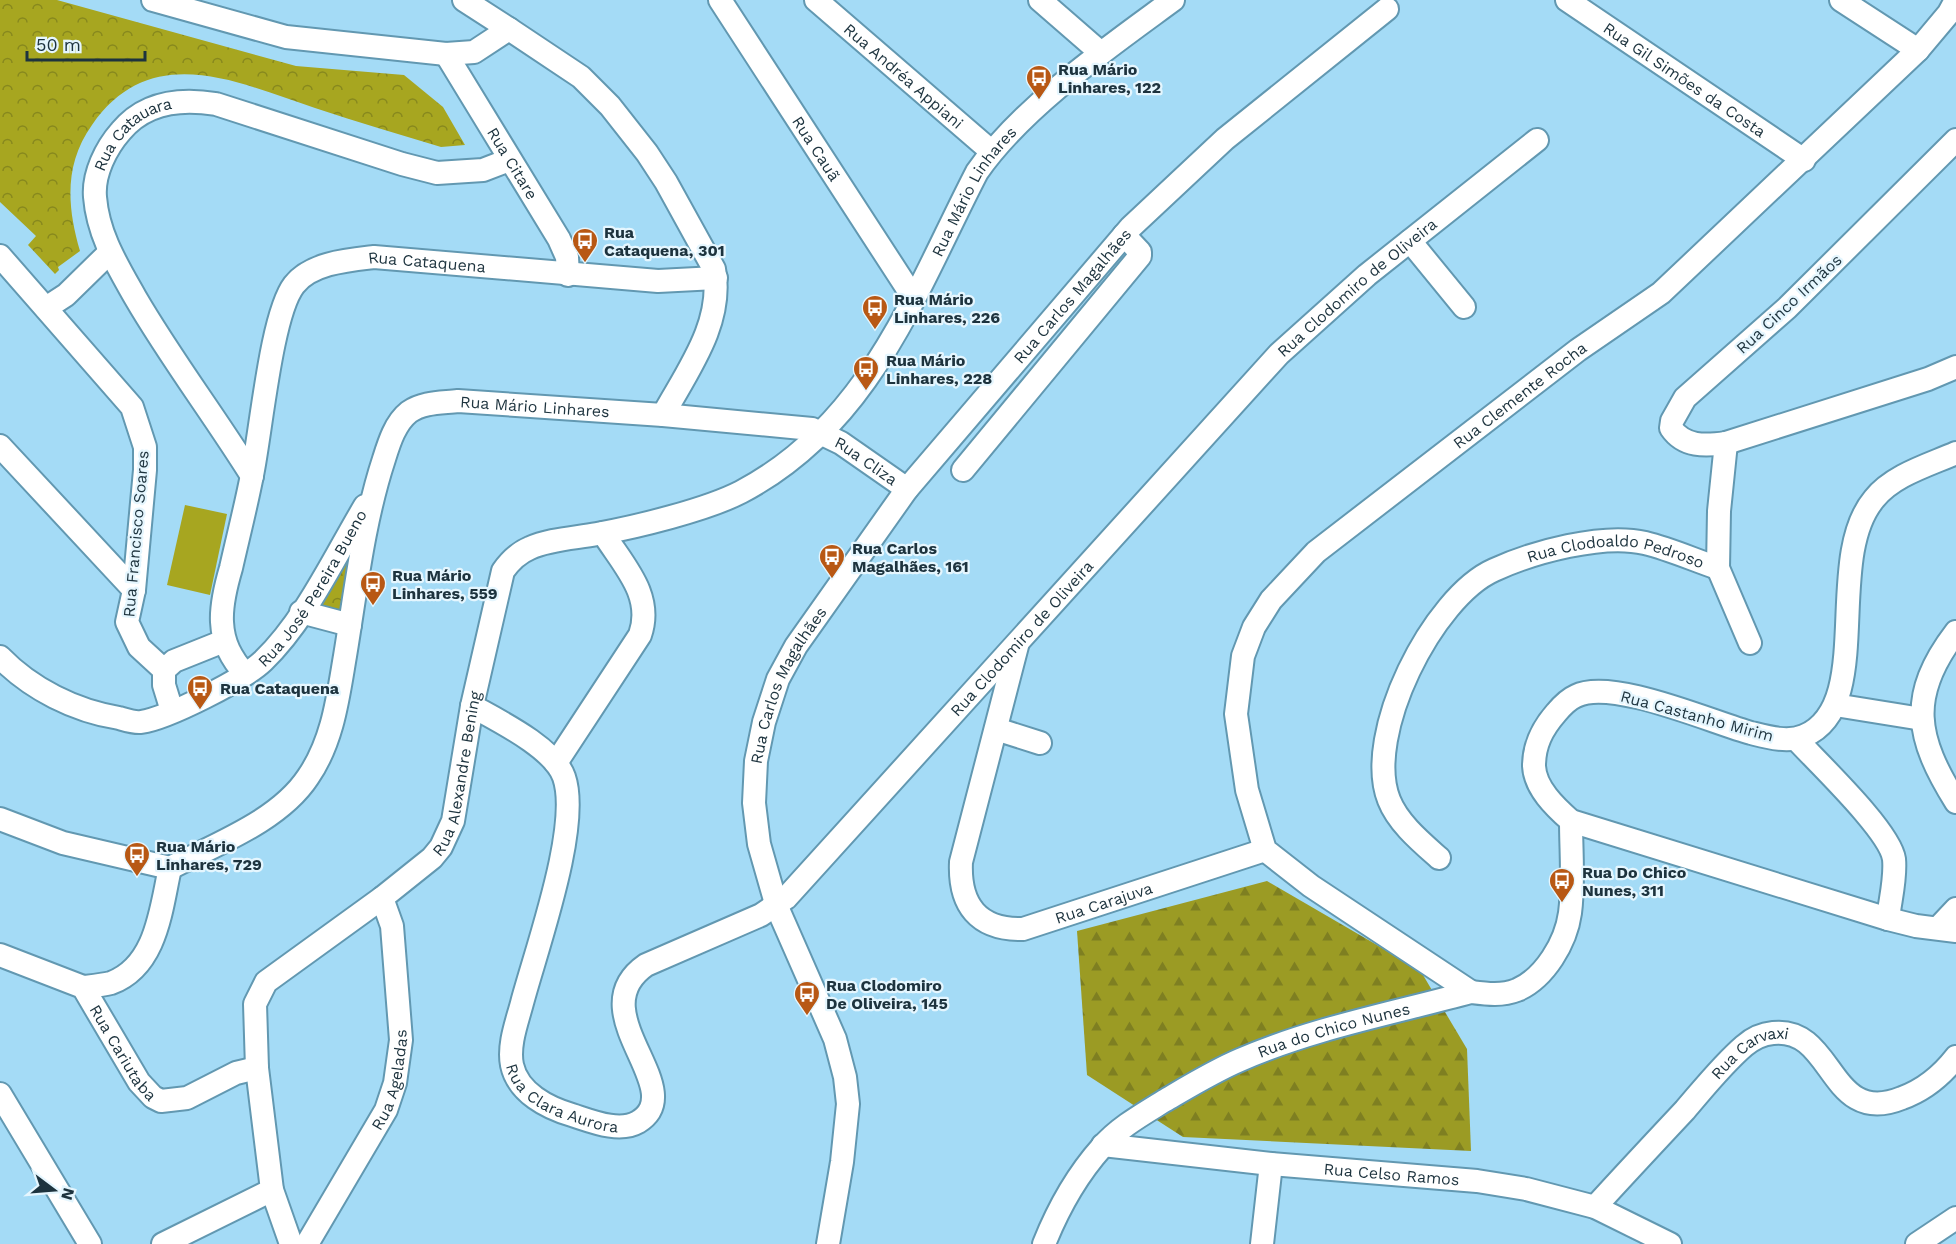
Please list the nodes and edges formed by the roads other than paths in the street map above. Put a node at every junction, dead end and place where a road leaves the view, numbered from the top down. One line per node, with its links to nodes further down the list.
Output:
1 (153, 0): 14 (street)
2 (464, 0): 11 (street)
3 (720, 0): 26 (street, Rua Cauã)
4 (816, 0): 17 (street, Rua Andréa Appiani)
5 (1040, 0): 13 (street)
6 (1173, 0): 13 (street, Rua Mário Linhares)
7 (1568, 0): 19 (street, Rua Gil Simões da Costa)
8 (1840, 0): 12 (street)
9 (1956, 4): 12 (street, Rua Clemente Rocha)
10 (1387, 9): 20 (street, Rua Carlos Magalhães)
11 (509, 29): 14 (street); 25 (street)
12 (1918, 50): 19 (street, Rua Clemente Rocha)
13 (1101, 53): 17 (street, Rua Mário Linhares)
14 (446, 54): 18 (street, Rua Citare)
15 (1537, 140): 21 (street, Rua Clodomiro de Oliveira)
16 (1956, 140): 32 (street, Rua Cinco Irmãos)
17 (991, 151): 26 (street, Rua Mário Linhares)
18 (509, 160): 22 (street, Rua Catauara); 24 (street, Rua Citare)
19 (1804, 160): 62 (street, Rua Clemente Rocha)
20 (1124, 235): 35 (street); 37 (street, Rua Carlos Magalhães)
21 (1410, 241): 27 (street); 46 (street, Rua Clodomiro de Oliveira)
22 (110, 252): 28 (street); 36 (street, Rua Catauara)
23 (0, 256): 28 (street, Rua Francisco Soares)
24 (568, 275): 25 (street, Rua Cataquena); 36 (street, Rua Cataquena)
25 (716, 278): 30 (street)
26 (913, 297): 31 (street, Rua Mário Linhares)
27 (1464, 307)
28 (46, 308): 41 (street, Rua Francisco Soares)
29 (1956, 367): 32 (street)
30 (663, 415): 31 (street, Rua Mário Linhares); 38 (street, Rua Mário Linhares)
31 (823, 433): 37 (street, Rua Cliza); 39 (street, Rua Alexandre Bening)
32 (1725, 443): 40 (street, Rua Clodoaldo Pedroso)
33 (0, 446): 41 (street)
34 (1956, 453): 51 (street, Rua Castanho Mirim)
35 (963, 470)
36 (252, 476): 45 (street, Rua Cataquena)
37 (907, 489): 66 (street, Rua Carlos Magalhães)
38 (371, 496): 42 (street, Rua José Pereira Bueno); 43 (street, Rua Mário Linhares)
39 (603, 533): 52 (street, Rua Alexandre Bening); 58 (street)
40 (1718, 568): 47 (street); 63 (street, Rua Clodoaldo Pedroso)
41 (134, 590): 49 (street, Rua Francisco Soares)
42 (301, 612): 43 (street); 50 (street, Rua José Pereira Bueno)
43 (350, 625): 64 (street, Rua Mário Linhares)
44 (1956, 632): 54 (street)
45 (224, 641): 49 (street); 50 (street)
46 (1018, 641): 55 (street, Rua Carajuva); 66 (street, Rua Clodomiro de Oliveira)
47 (1750, 643)
48 (0, 657): 53 (street)
49 (164, 670): 53 (street)
50 (245, 674): 53 (street, Rua José Pereira Bueno)
51 (1835, 705): 54 (street); 56 (street, Rua Castanho Mirim)
52 (472, 706): 58 (street); 65 (street, Rua Alexandre Bening)
53 (172, 711)
54 (1922, 719): 59 (street)
55 (996, 729): 57 (street); 62 (street, Rua Carajuva)
56 (1796, 739): 61 (street, Rua Castanho Mirim); 68 (street)
57 (1040, 742)
58 (556, 763): 66 (street, Rua Clara Aurora)
59 (1956, 802)
60 (0, 819): 64 (street)
61 (1570, 821): 68 (street, Rua Castanho Mirim); 72 (street, Rua do Chico Nunes)
62 (1265, 850): 72 (street)
63 (1439, 858)
64 (170, 868): 71 (street)
65 (382, 898): 74 (street, Rua Alexandre Bening); 84 (street, Rua Ageladas)
66 (777, 906): 85 (street)
67 (1956, 909): 69 (street)
68 (1888, 919): 69 (street, Rua Castanho Mirim)
69 (1948, 929)
70 (0, 955): 71 (street, Rua Cariutaba)
71 (83, 987): 74 (street, Rua Cariutaba)
72 (1472, 992): 76 (street, Rua do Chico Nunes)
73 (1956, 1057): 79 (street, Rua Carvaxi)
74 (257, 1068): 78 (street, Rua Alexandre Bening)
75 (0, 1094): 81 (street)
76 (1103, 1145): 77 (street, Rua Celso Ramos); 86 (street, Rua do Chico Nunes)
77 (1271, 1164): 79 (street, Rua Celso Ramos); 87 (street)
78 (272, 1190): 82 (street); 83 (street, Rua Alexandre Bening)
79 (1595, 1207): 88 (street, Rua Celso Ramos)
80 (1956, 1218): 89 (street)
81 (90, 1244)
82 (163, 1244)
83 (291, 1244)
84 (306, 1244)
85 (828, 1244)
86 (1044, 1244)
87 (1262, 1244)
88 (1670, 1244)
89 (1917, 1244)

